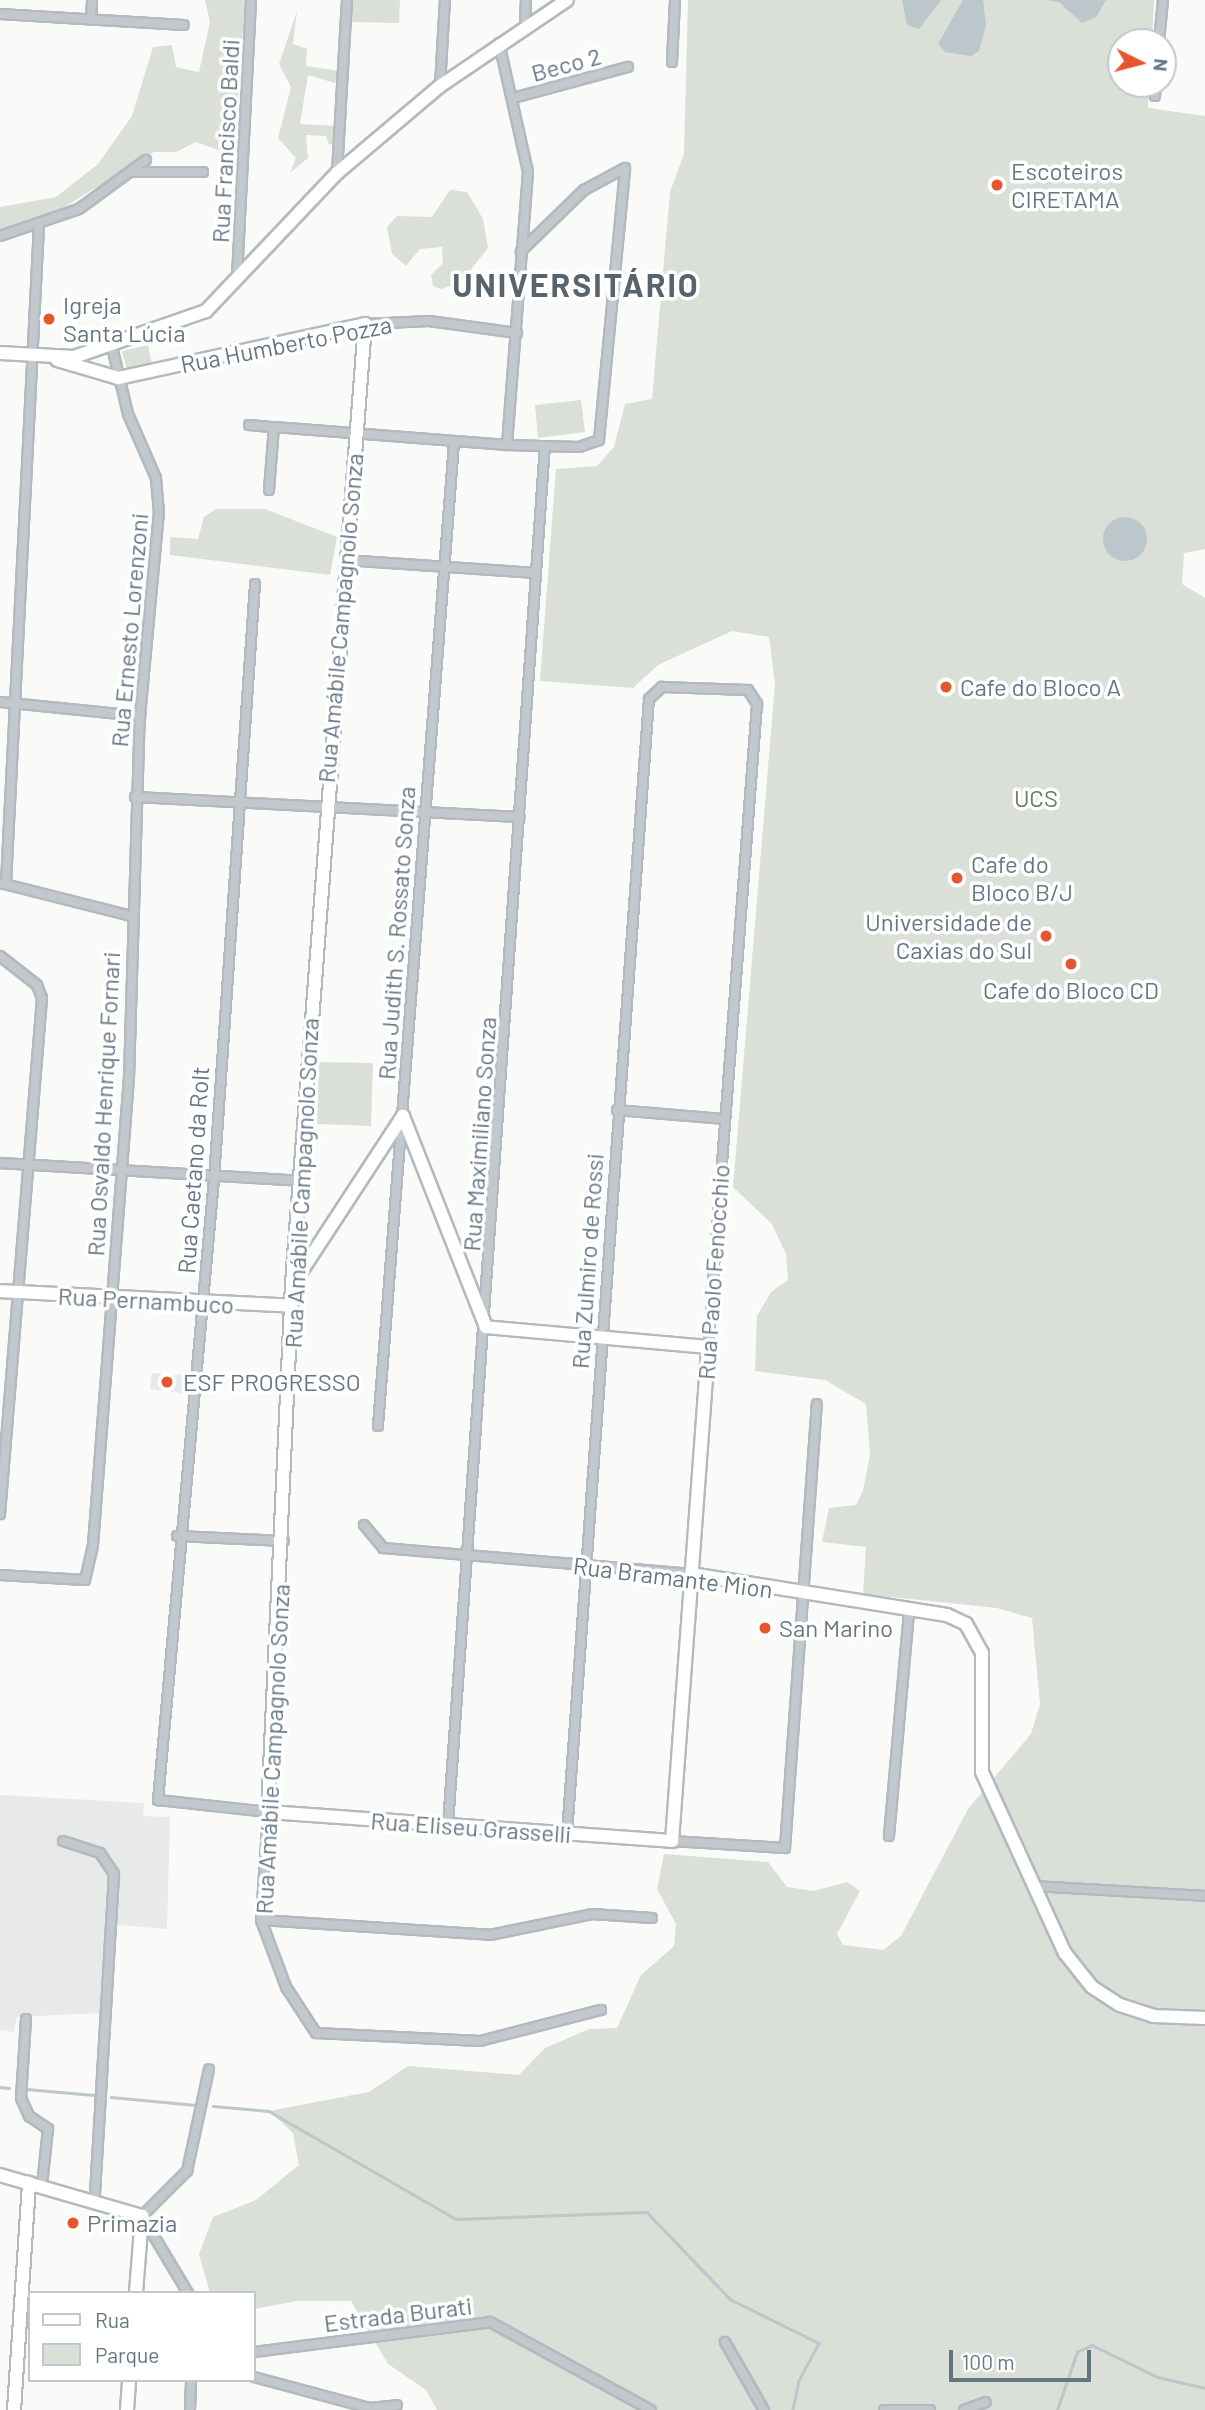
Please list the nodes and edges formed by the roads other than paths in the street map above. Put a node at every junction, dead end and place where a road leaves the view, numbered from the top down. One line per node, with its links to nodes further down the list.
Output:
1 (92, 0): 10 (street)
2 (251, 0): 26 (street, Rua Francisco Baldi)
3 (347, 0): 22 (street)
4 (445, 0): 17 (street)
5 (526, 0): 12 (street)
6 (567, 0): 12 (street)
7 (675, 0): 15 (street)
8 (1163, 0): 13 (street)
9 (0, 14): 10 (street)
10 (91, 20): 11 (street)
11 (184, 25)
12 (525, 26): 14 (street)
13 (1161, 28)
14 (499, 43): 17 (street); 18 (street)
15 (672, 62)
16 (628, 67): 18 (street, Beco 2)
17 (440, 86): 22 (street)
18 (513, 98): 25 (street)
19 (146, 160): 20 (street)
20 (134, 172): 21 (street); 23 (street)
21 (203, 173)
22 (337, 173): 26 (street)
23 (39, 225): 24 (street); 31 (street)
24 (0, 236)
25 (521, 251): 28 (street); 39 (street)
26 (237, 284): 29 (street)
27 (365, 324): 28 (street, Rua Humberto Pozza); 33 (street, Rua Humberto Pozza); 36 (street, Rua Amábile Campagnolo Sonza)
28 (517, 333): 38 (street)
29 (112, 347): 32 (street); 33 (street, Rua Ernesto Lorenzoni)
30 (0, 353): 31 (street)
31 (35, 358): 32 (street); 47 (street)
32 (57, 360): 33 (street, Rua Humberto Pozza)
33 (118, 377): 48 (street, Rua Ernesto Lorenzoni)
34 (249, 425): 35 (street)
35 (274, 427): 36 (street); 40 (street)
36 (356, 435): 37 (street); 41 (street, Rua Amábile Campagnolo Sonza)
37 (454, 443): 38 (street); 42 (street, Rua Judith S. Rossato Sonza)
38 (507, 445): 39 (street)
39 (545, 446): 43 (street, Rua Maximiliano Sonza)
40 (269, 490)
41 (345, 560): 42 (street); 51 (street, Rua Amábile Campagnolo Sonza)
42 (442, 567): 43 (street); 52 (street, Rua Judith S. Rossato Sonza)
43 (536, 573): 53 (street, Rua Maximiliano Sonza)
44 (255, 584): 50 (street, Rua Caetano da Rolt)
45 (651, 692): 57 (street, Rua Zulmiro de Rossi); 59 (street, Rua Paolo Fenocchio)
46 (0, 702): 47 (street)
47 (16, 704): 48 (street); 54 (street)
48 (140, 716): 49 (street, Rua Ernesto Lorenzoni)
49 (135, 797): 50 (street); 55 (street, Rua Osvaldo Henrique Fornari)
50 (235, 804): 51 (street); 63 (street, Rua Caetano da Rolt)
51 (324, 809): 52 (street); 64 (street, Rua Amábile Campagnolo Sonza)
52 (422, 813): 53 (street); 58 (street, Rua Judith S. Rossato Sonza)
53 (519, 817): 71 (street, Rua Maximiliano Sonza)
54 (3, 883): 55 (street)
55 (131, 916): 62 (street, Rua Osvaldo Henrique Fornari)
56 (0, 956): 61 (street)
57 (617, 1110): 59 (street); 72 (street, Rua Zulmiro de Rossi)
58 (403, 1116): 65 (street); 71 (street); 75 (street, Rua Judith S. Rossato Sonza)
59 (725, 1119): 73 (street, Rua Paolo Fenocchio)
60 (0, 1163): 61 (street)
61 (28, 1165): 62 (street); 67 (street)
62 (120, 1174): 63 (street); 68 (street, Rua Osvaldo Henrique Fornari)
63 (214, 1179): 64 (street); 69 (street, Rua Caetano da Rolt)
64 (300, 1181): 65 (street, Rua Amábile Campagnolo Sonza)
65 (292, 1284): 70 (street, Rua Amábile Campagnolo Sonza)
66 (0, 1291): 67 (street, Rua Pernambuco)
67 (19, 1292): 68 (street, Rua Pernambuco); 76 (street)
68 (111, 1299): 69 (street, Rua Pernambuco); 83 (street, Rua Osvaldo Henrique Fornari)
69 (202, 1304): 70 (street, Rua Pernambuco); 78 (street, Rua Caetano da Rolt)
70 (292, 1306): 79 (street, Rua Amábile Campagnolo Sonza)
71 (486, 1327): 72 (street); 80 (street, Rua Maximiliano Sonza)
72 (600, 1338): 73 (street); 81 (street, Rua Zulmiro de Rossi)
73 (708, 1347): 82 (street, Rua Paolo Fenocchio)
74 (817, 1404): 84 (street)
75 (378, 1426)
76 (0, 1514)
77 (365, 1525): 80 (street, Rua Bramante Mion)
78 (177, 1536): 79 (street); 86 (street, Rua Caetano da Rolt)
79 (284, 1541): 87 (street, Rua Amábile Campagnolo Sonza)
80 (468, 1556): 81 (street, Rua Bramante Mion); 88 (street, Rua Maximiliano Sonza)
81 (584, 1564): 82 (street, Rua Bramante Mion); 89 (street, Rua Zulmiro de Rossi)
82 (691, 1574): 84 (street, Rua Bramante Mion); 92 (street, Rua Paolo Fenocchio)
83 (0, 1575)
84 (800, 1594): 85 (street, Rua Bramante Mion); 92 (street, Rua Eliseu Grasselli)
85 (909, 1612): 90 (street); 93 (street, Rua Bramante Mion)
86 (158, 1800): 87 (street, Rua Eliseu Grasselli)
87 (268, 1812): 88 (street, Rua Eliseu Grasselli); 96 (street, Rua Amábile Campagnolo Sonza)
88 (448, 1825): 89 (street, Rua Eliseu Grasselli)
89 (567, 1834): 92 (street, Rua Eliseu Grasselli)
90 (889, 1836)
91 (63, 1841): 103 (street)
92 (672, 1841)
93 (1030, 1885): 94 (street); 98 (street, Rua Bramante Mion)
94 (1205, 1896)
95 (652, 1918): 96 (street)
96 (261, 1920): 97 (street, Rua Amábile Campagnolo Sonza)
97 (601, 2010)
98 (1205, 2018)
99 (26, 2020): 102 (street)
100 (209, 2069): 104 (street)
101 (0, 2175): 102 (street)
102 (35, 2183): 103 (street); 114 (street)
103 (95, 2198): 104 (street)
104 (142, 2216): 105 (street); 106 (street)
105 (136, 2291)
106 (187, 2291)
107 (725, 2342): 118 (street)
108 (256, 2352): 117 (street, Estrada Burati)
109 (256, 2378): 113 (street)
110 (130, 2382): 115 (street)
111 (191, 2382): 116 (street)
112 (986, 2402): 121 (street)
113 (397, 2405)
114 (14, 2410)
115 (127, 2410)
116 (190, 2410)
117 (651, 2410)
118 (764, 2410)
119 (884, 2410): 120 (street)
120 (930, 2410)
121 (964, 2410)

